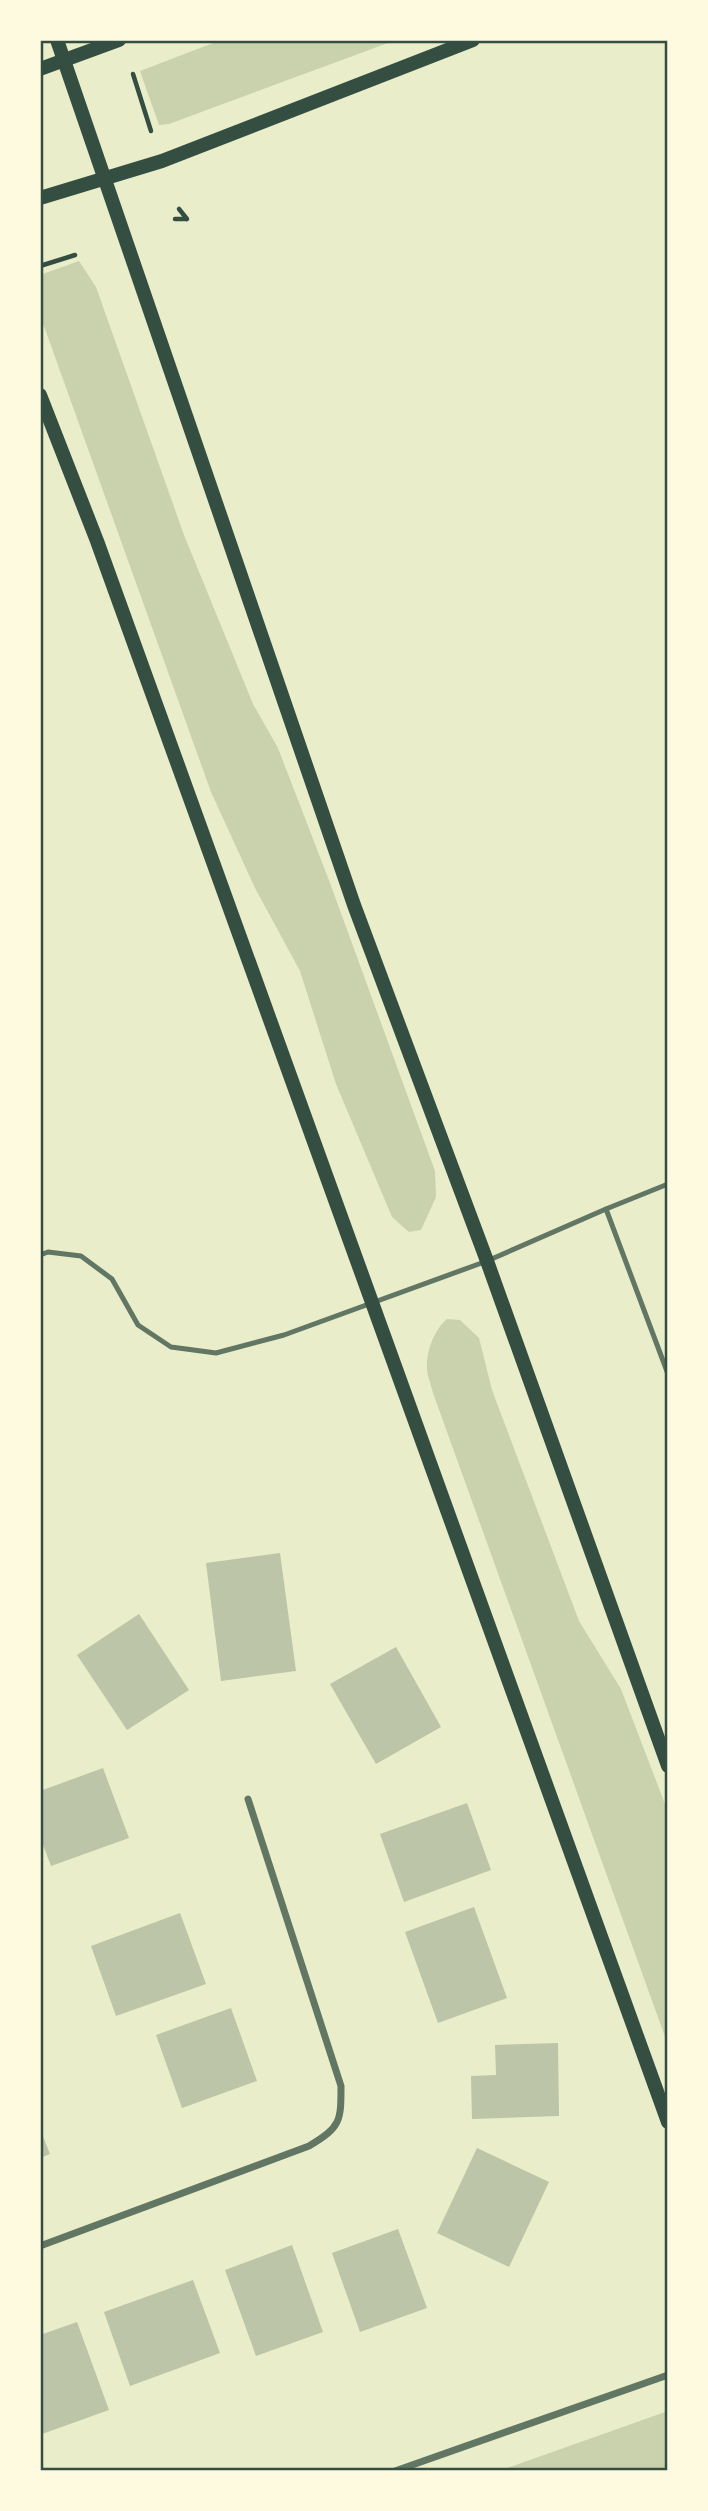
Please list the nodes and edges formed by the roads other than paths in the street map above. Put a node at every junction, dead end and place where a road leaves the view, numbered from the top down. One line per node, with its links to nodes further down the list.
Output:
1 (57, 40): 4 (main road)
2 (119, 40): 4 (main road)
3 (473, 40): 6 (main road)
4 (64, 61): 5 (main road); 6 (main road)
5 (40, 69)
6 (103, 178): 7 (main road); 12 (main road)
7 (40, 198)
8 (40, 395): 13 (main road)
9 (668, 1184): 10 (lane)
10 (606, 1209): 12 (lane); 14 (lane)
11 (40, 1255): 13 (lane)
12 (487, 1261): 13 (lane); 16 (main road)
13 (373, 1303): 18 (main road)
14 (665, 1359): 15 (lane)
15 (668, 1374)
16 (668, 1766)
17 (248, 1798): 19 (street)
18 (668, 2122)
19 (40, 2246)
20 (668, 2375): 21 (street)
21 (395, 2471)

